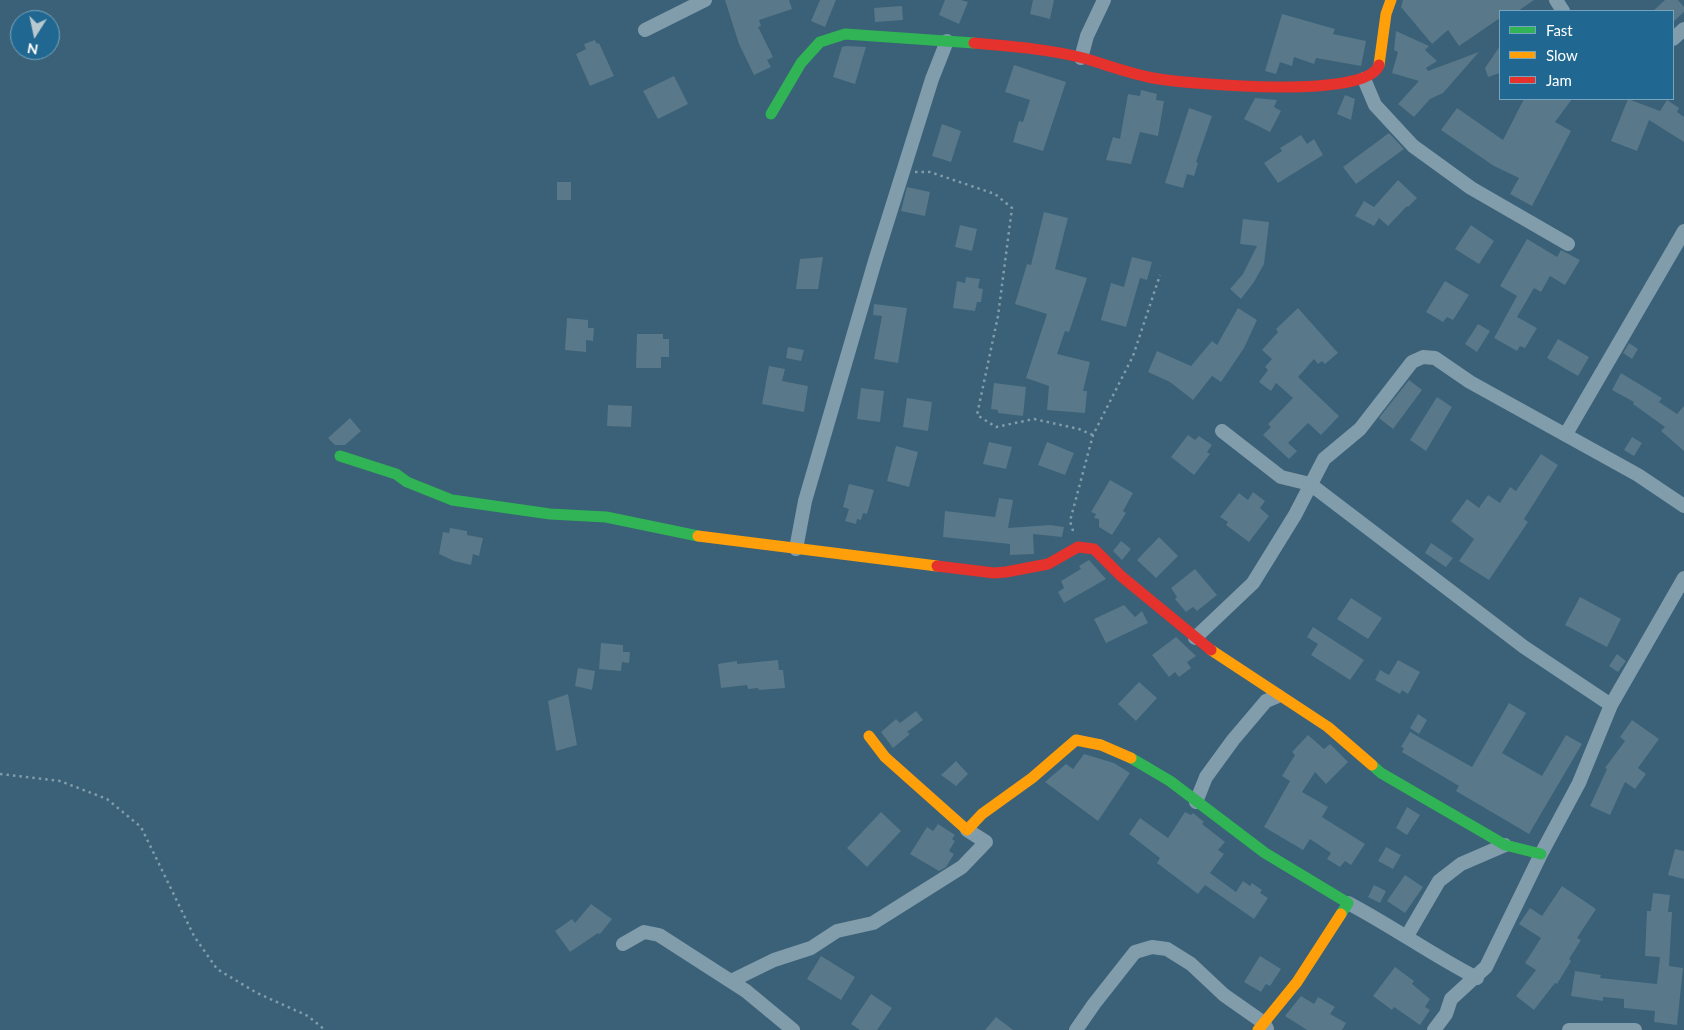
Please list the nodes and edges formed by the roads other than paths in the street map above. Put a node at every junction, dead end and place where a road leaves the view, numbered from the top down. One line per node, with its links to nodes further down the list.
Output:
1 (705, 0): 5 (street)
2 (1104, 0): 8 (street)
3 (1391, 0): 9 (street)
4 (1684, 29): 6 (street)
5 (645, 30)
6 (1674, 38)
7 (946, 41): 8 (street); 10 (street); 18 (street)
8 (1081, 58): 9 (street)
9 (1364, 79): 12 (street)
10 (772, 114)
11 (1684, 231): 14 (street)
12 (1568, 244)
13 (1222, 432): 16 (street)
14 (1566, 434): 16 (street); 17 (street)
15 (340, 456): 18 (street)
16 (1310, 484): 20 (street); 22 (street)
17 (1684, 506)
18 (796, 549): 20 (street)
19 (1684, 578): 22 (street)
20 (1195, 638): 21 (street)
21 (1278, 696): 24 (street); 26 (street)
22 (1611, 705): 27 (street)
23 (869, 736): 25 (street)
24 (1196, 802): 25 (street); 28 (street)
25 (967, 830): 32 (street)
26 (1505, 845): 27 (street); 29 (street)
27 (1541, 854): 31 (street)
28 (1348, 903): 29 (street); 33 (street)
29 (1406, 936): 31 (street)
30 (623, 944): 32 (street)
31 (1476, 978): 36 (street)
32 (731, 981): 34 (street)
33 (1263, 1028): 35 (street)
34 (794, 1030)
35 (1076, 1030)
36 (1434, 1030)
37 (1569, 1030): 38 (street)
38 (1634, 1030)

